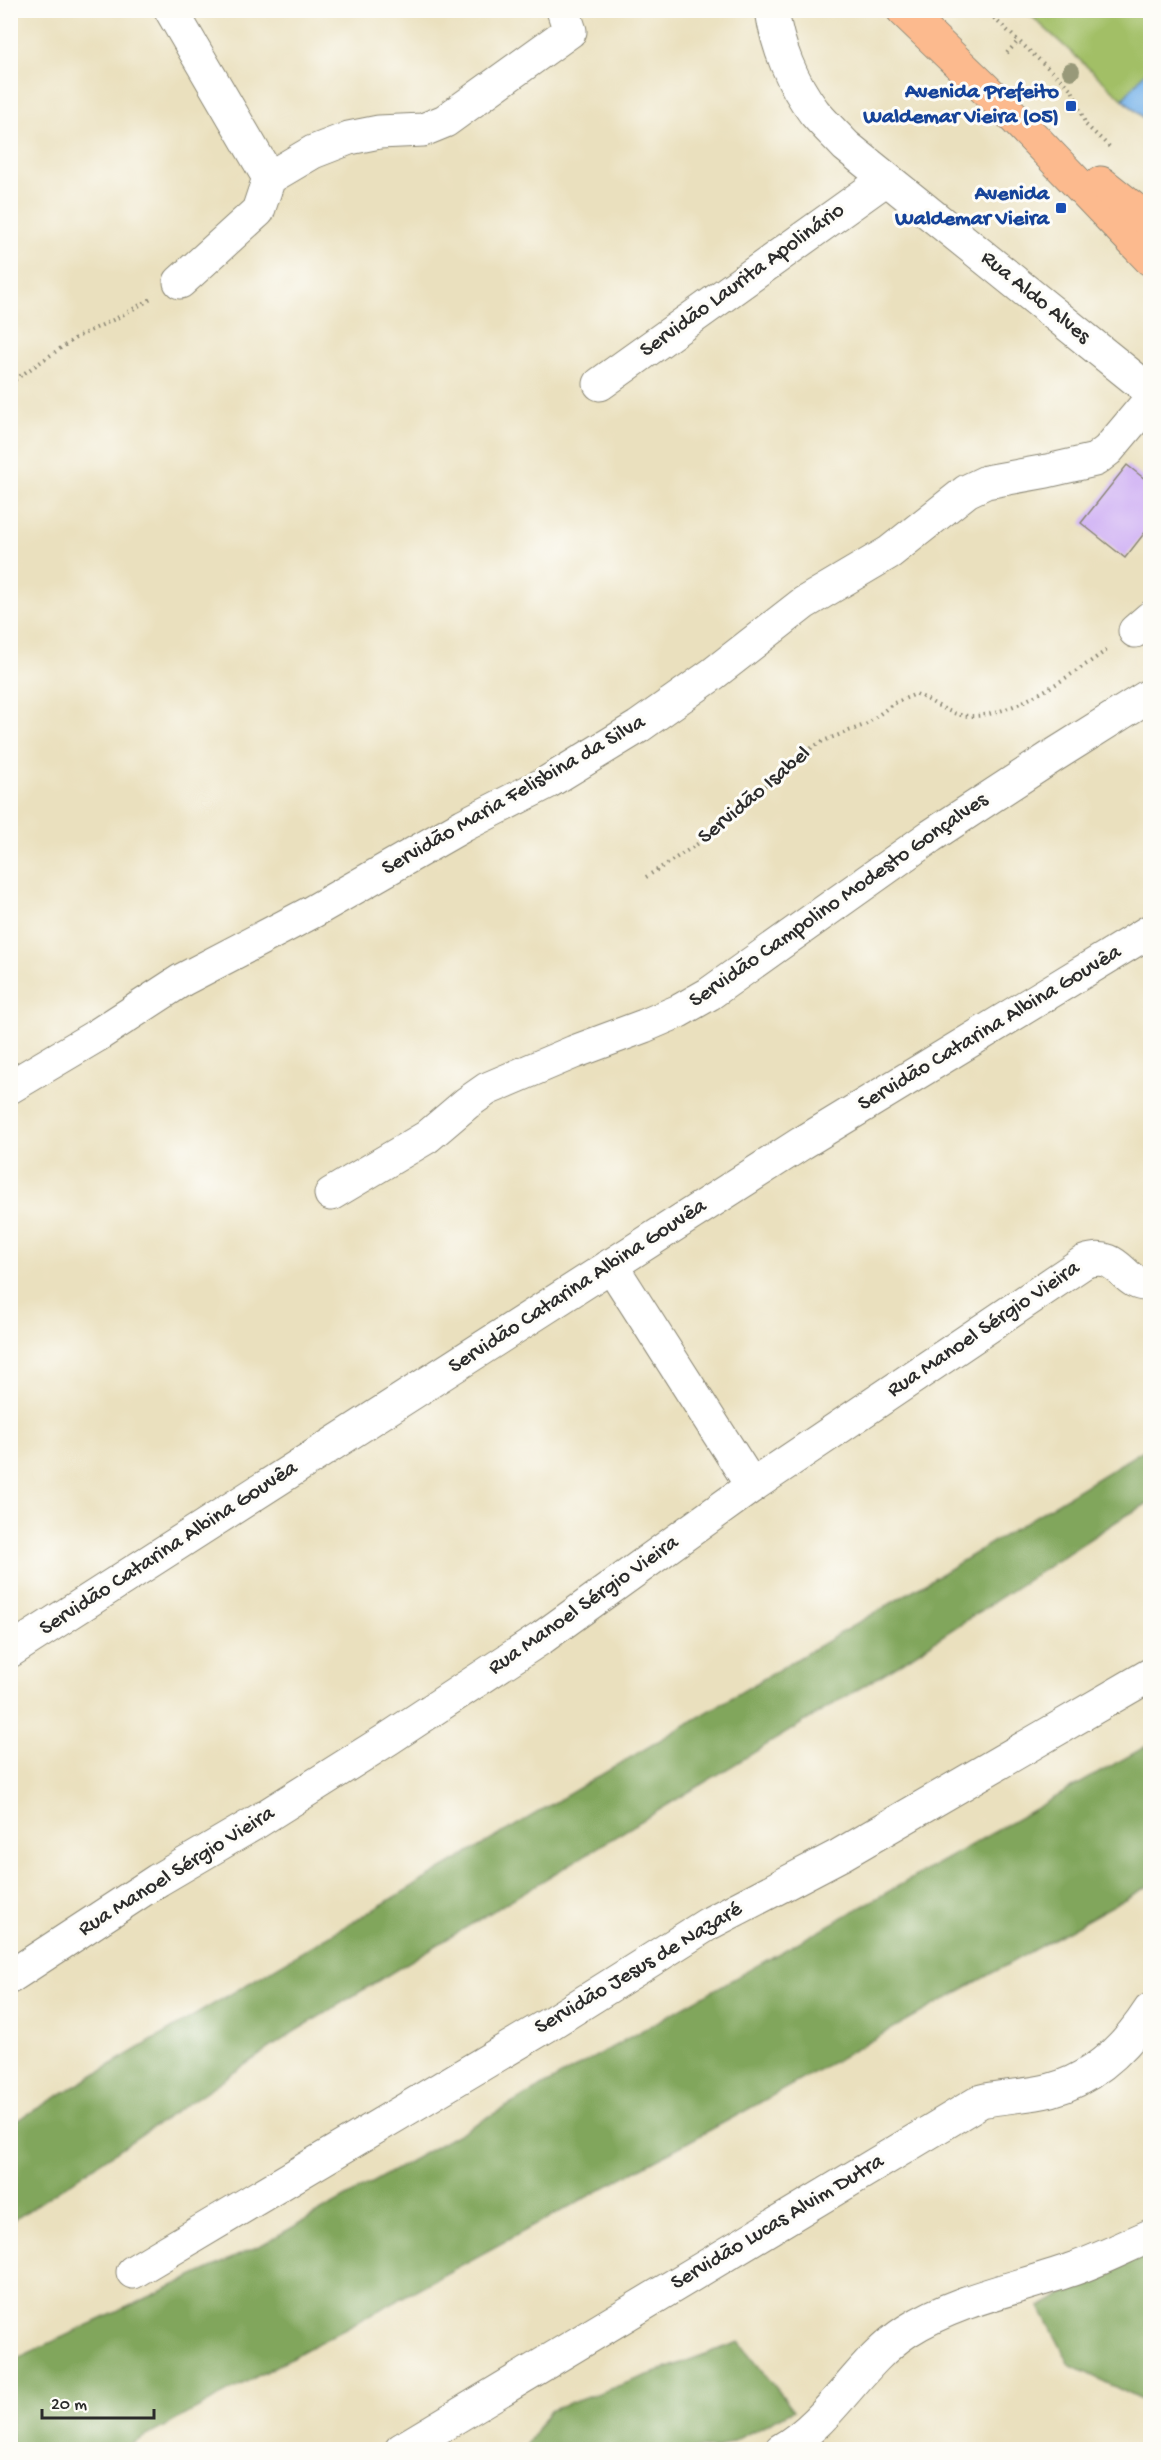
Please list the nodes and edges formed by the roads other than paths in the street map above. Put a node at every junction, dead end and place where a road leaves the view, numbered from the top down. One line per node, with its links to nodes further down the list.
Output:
1 (171, 10): 6 (street)
2 (772, 10): 7 (street, Rua Aldo Alves)
3 (903, 10): 5 (main road)
4 (567, 21): 6 (street)
5 (1007, 110): 8 (main road); 9 (main road)
6 (269, 178): 10 (street)
7 (886, 179): 11 (street, Servidão Laurita Apolinário); 12 (street, Rua Aldo Alves)
8 (1150, 222)
9 (1150, 259)
10 (180, 282)
11 (600, 384)
12 (1150, 391)
13 (1150, 400): 16 (street, Servidão Maria Felisbina da Silva)
14 (1150, 695): 17 (street, Servidão Campolino Modesto Gonçalves)
15 (1150, 931): 18 (street, Servidão Catarina Albina Gouvêa)
16 (10, 1087)
17 (331, 1194)
18 (611, 1265): 20 (street); 21 (street, Servidão Catarina Albina Gouvêa)
19 (1150, 1284): 20 (street, Rua Manoel Sérgio Vieira)
20 (752, 1486): 23 (street, Rua Manoel Sérgio Vieira)
21 (10, 1651)
22 (1150, 1675): 26 (street, Servidão Jesus de Nazaré)
23 (10, 1977)
24 (1150, 2010): 27 (street, Servidão Lucas Alvim Dutra)
25 (1150, 2236): 28 (street)
26 (133, 2272)
27 (401, 2450)
28 (781, 2450)

